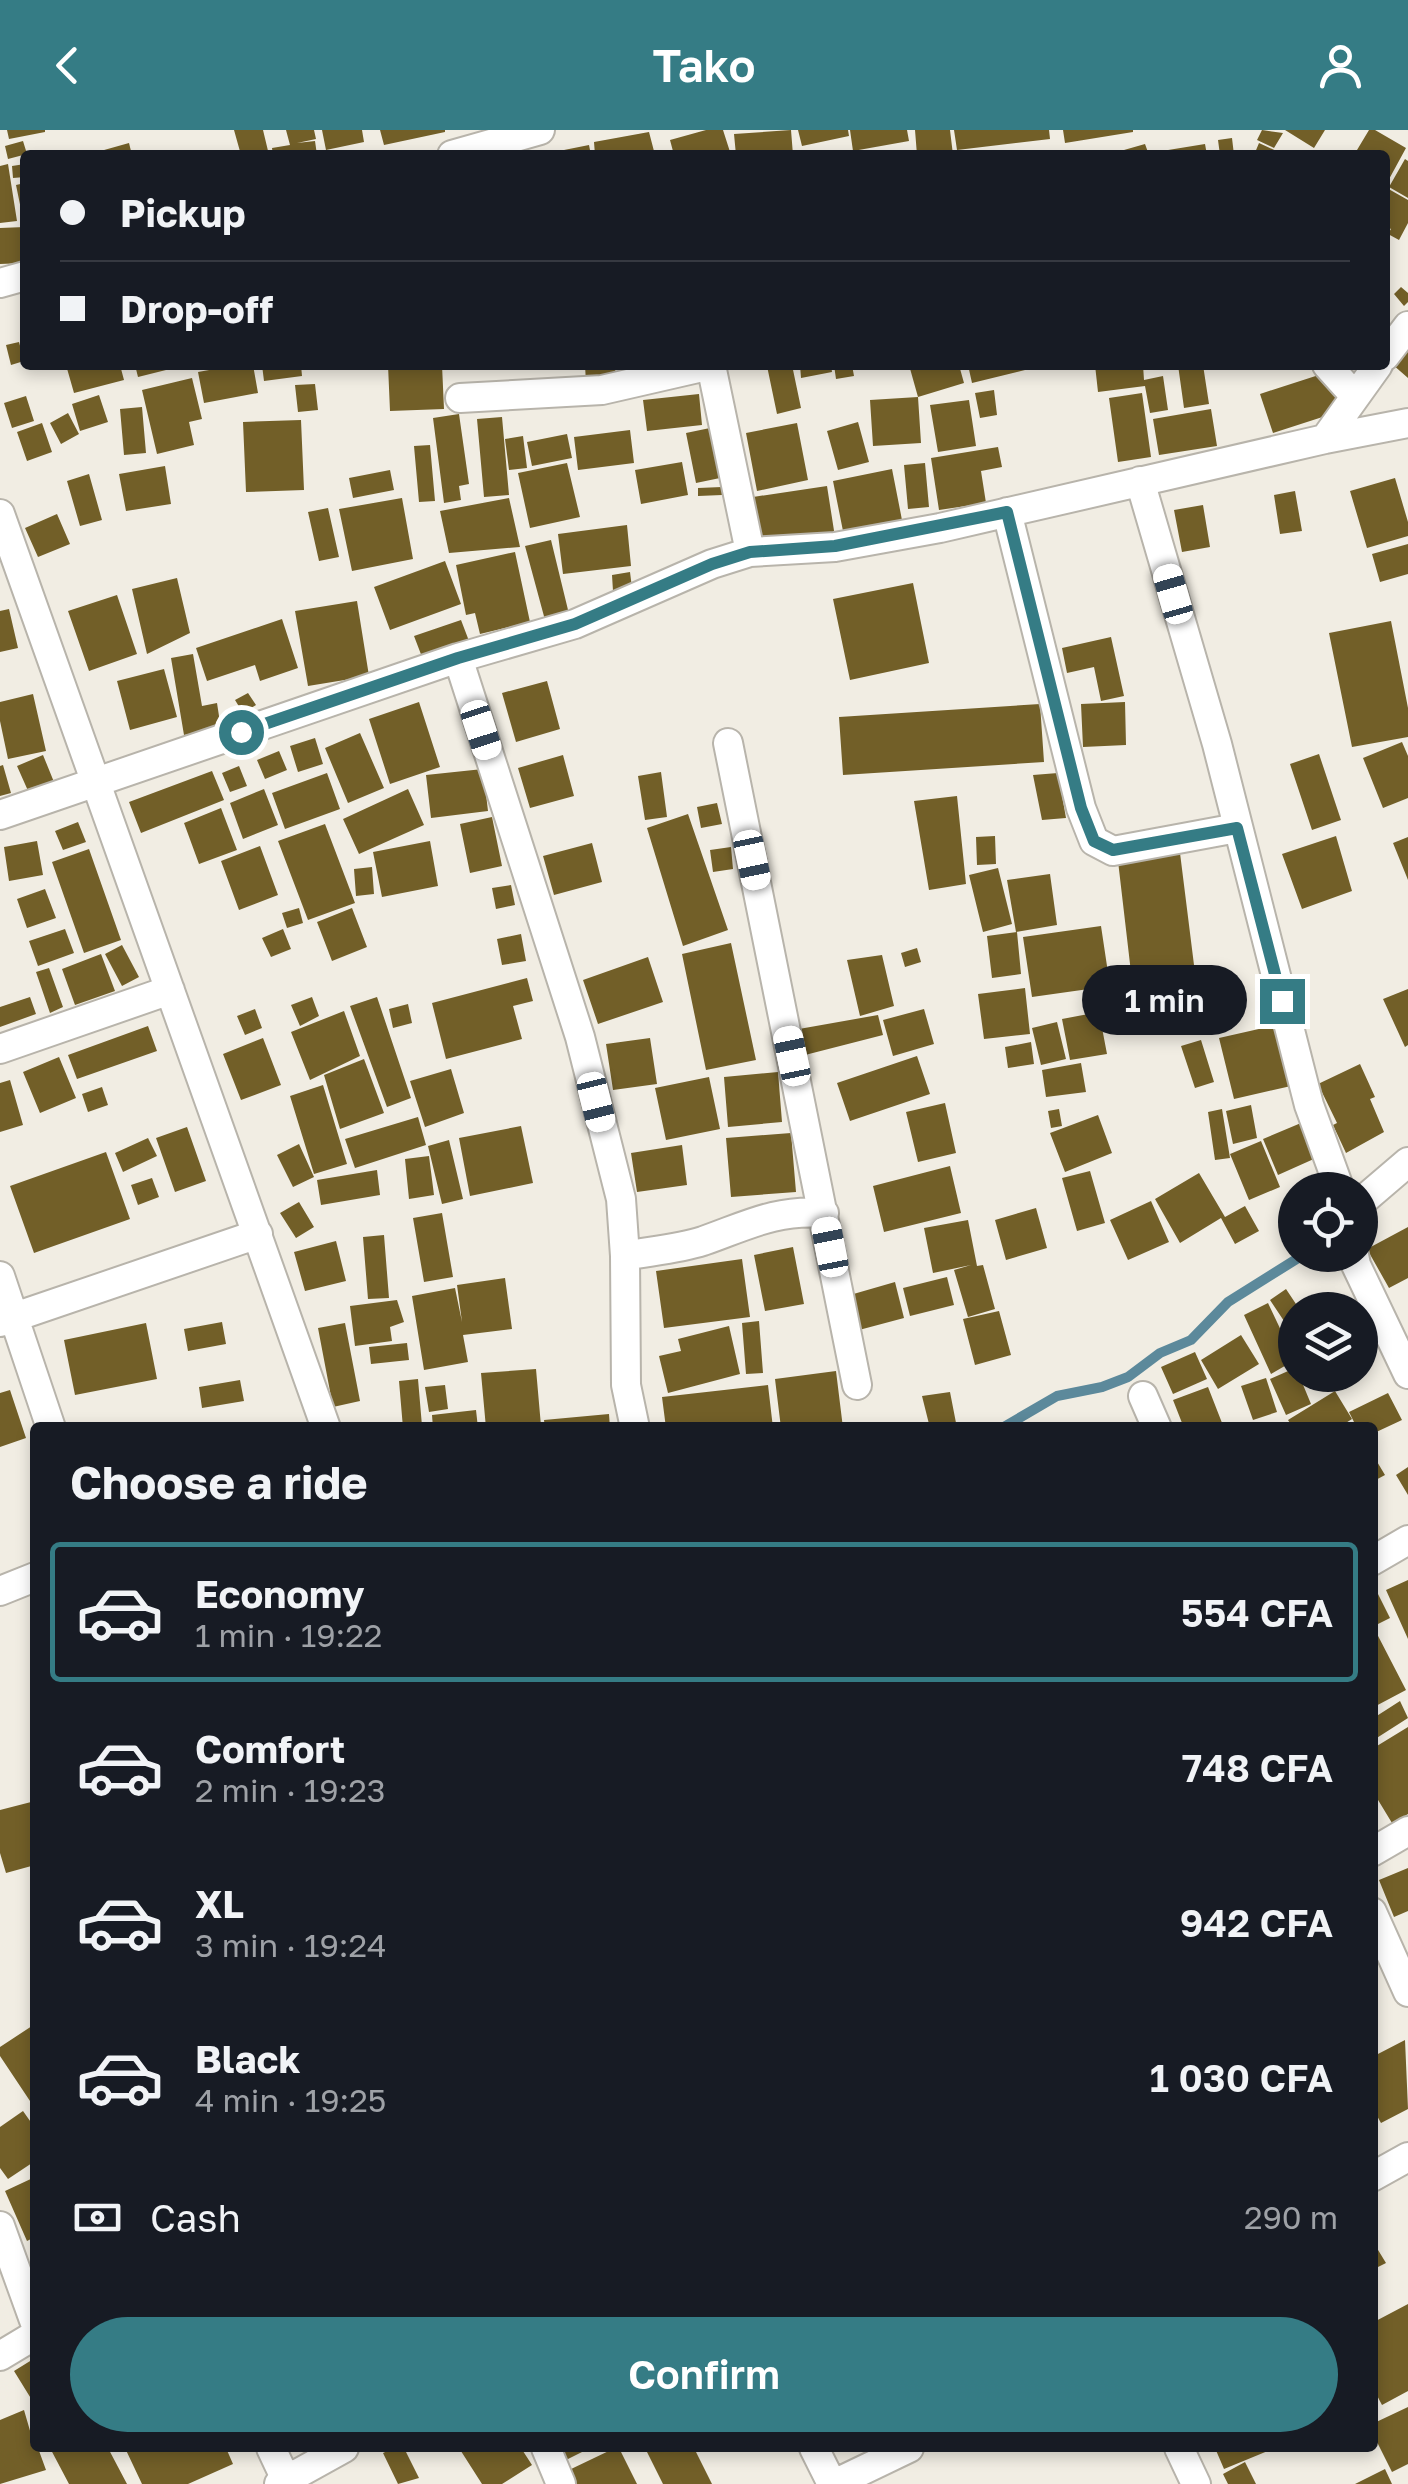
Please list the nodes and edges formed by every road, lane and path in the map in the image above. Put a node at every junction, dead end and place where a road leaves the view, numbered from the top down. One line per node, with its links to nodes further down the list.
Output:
1 (540, 130): 2 (street)
2 (470, 150)
3 (1408, 326): 4 (street)
4 (1390, 349)
5 (689, 370): 10 (street)
6 (712, 370): 16 (street)
7 (1331, 370): 9 (street)
8 (1374, 370): 9 (street)
9 (1354, 396): 12 (street)
10 (460, 398)
11 (1408, 423): 12 (street)
12 (1326, 438): 13 (street)
13 (1140, 481): 14 (street); 22 (street)
14 (1007, 512): 16 (street); 22 (street)
15 (0, 514): 17 (street)
16 (750, 552): 18 (street)
17 (10, 570): 20 (street)
18 (458, 658): 20 (street); 30 (street)
19 (728, 743): 28 (street)
20 (96, 782): 21 (street); 23 (street)
21 (0, 815)
22 (1237, 828): 26 (street)
23 (170, 990): 24 (street); 29 (street)
24 (0, 1049)
25 (1408, 1162): 27 (street)
26 (1334, 1172)
27 (1378, 1188)
28 (824, 1213): 30 (street); 35 (street)
29 (258, 1234): 33 (street); 38 (street)
30 (626, 1256): 39 (street)
31 (1359, 1272): 34 (street)
32 (0, 1276): 33 (street)
33 (7, 1320): 37 (street)
34 (1408, 1374)
35 (857, 1384)
36 (1143, 1396): 40 (street)
37 (49, 1422)
38 (324, 1422)
39 (635, 1422)
40 (1155, 1422)
41 (1408, 1540): 42 (street)
42 (1378, 1558)
43 (30, 1582): 44 (street)
44 (0, 1591)
45 (1408, 1831): 46 (street)
46 (1378, 1848)
47 (1378, 1925): 48 (street)
48 (1408, 1992)
49 (1408, 2157): 50 (street)
50 (1378, 2174)
51 (0, 2226): 52 (street)
52 (30, 2309)
53 (30, 2338): 54 (street)
54 (0, 2356)
55 (273, 2452): 61 (street)
56 (337, 2452): 61 (street)
57 (548, 2452): 62 (street)
58 (816, 2452): 63 (street)
59 (1182, 2452): 64 (street)
60 (897, 2464): 63 (street)
61 (285, 2483)
62 (561, 2484)
63 (833, 2484)
64 (1196, 2484)

